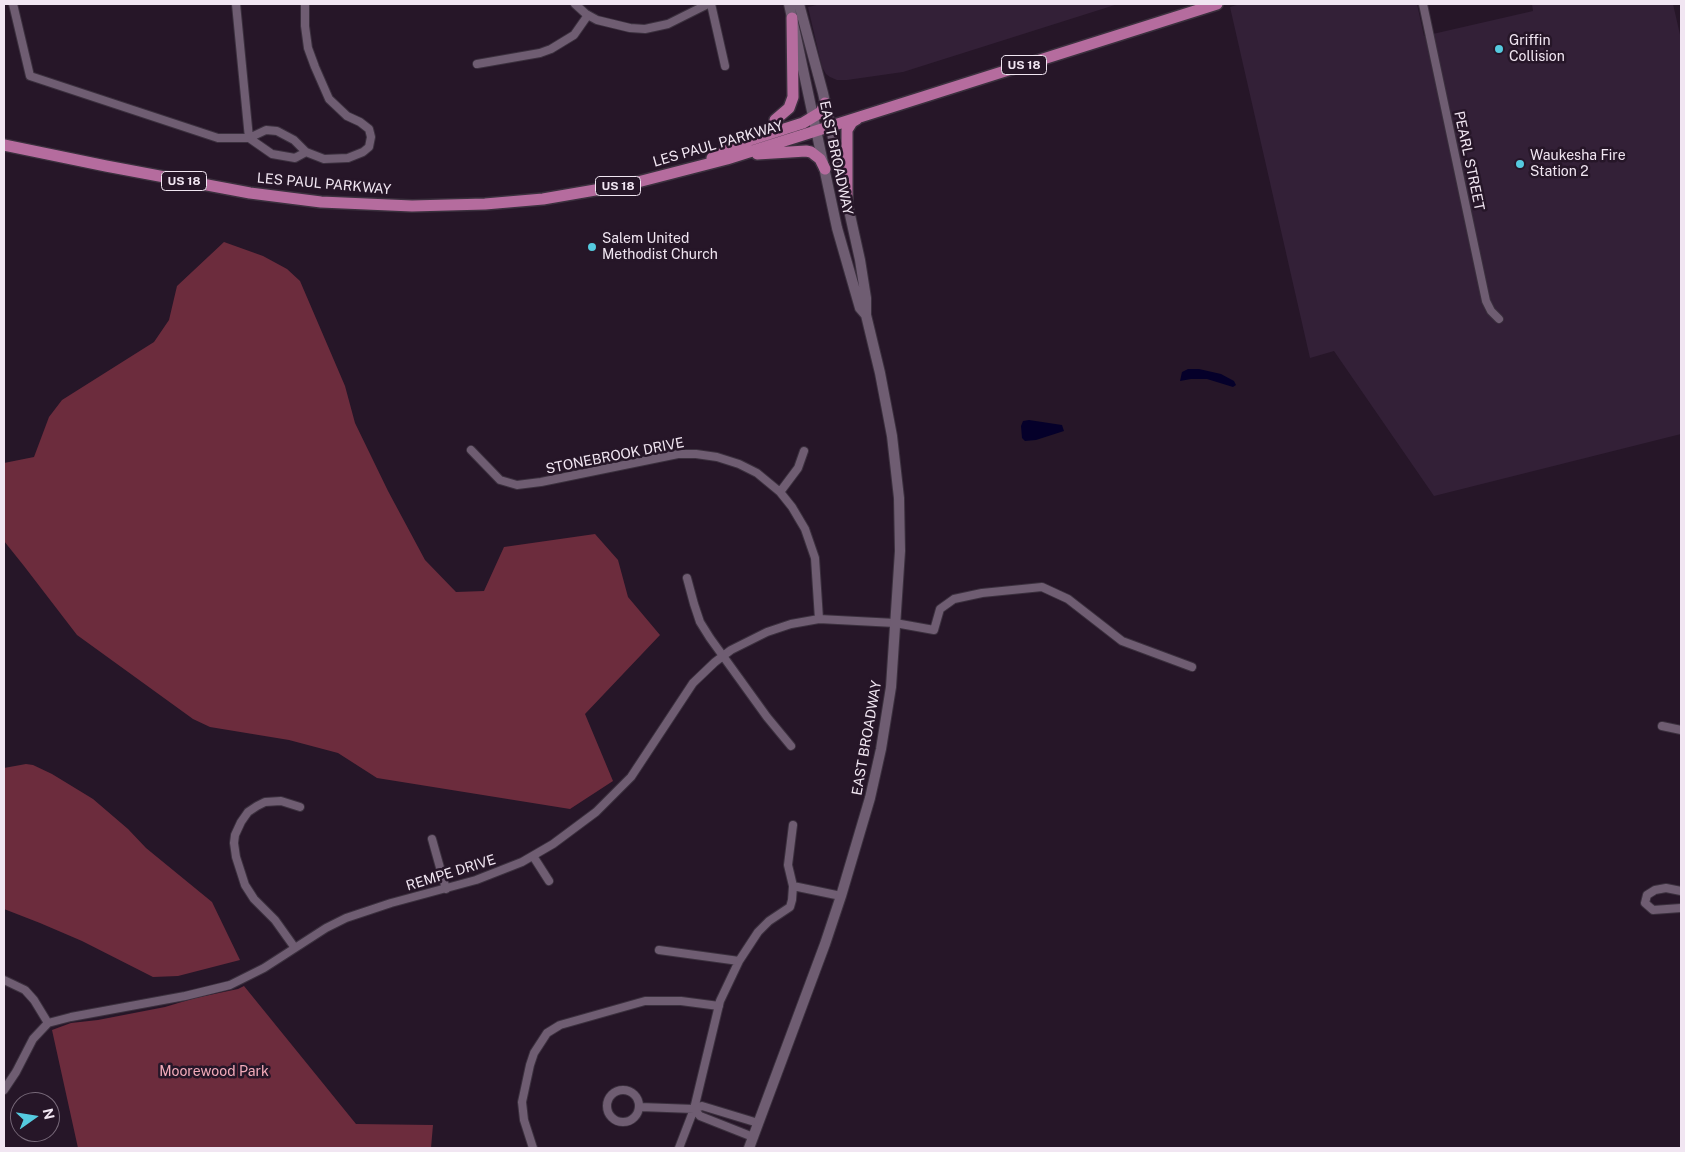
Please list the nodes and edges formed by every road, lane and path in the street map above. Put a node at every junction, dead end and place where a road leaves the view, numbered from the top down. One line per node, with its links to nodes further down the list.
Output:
1 (13, 4): 20 (street)
2 (236, 4): 20 (street)
3 (305, 4): 22 (street)
4 (575, 4): 10 (street)
5 (710, 4): 10 (street); 13 (street)
6 (789, 4): 11 (main road, EAST BROADWAY)
7 (799, 4): 14 (main road, EAST BROADWAY)
8 (1217, 4): 16 (main road, LES PAUL PARKWAY / US 18)
9 (1423, 4): 28 (street, PEARL STREET)
10 (588, 15): 12 (street)
11 (792, 18): 15 (main road, EAST BROADWAY); 17 (main road)
12 (477, 64)
13 (725, 66)
14 (825, 103): 15 (main road); 18 (main road, EAST BROADWAY)
15 (813, 112): 19 (main road, EAST BROADWAY); 24 (main road)
16 (861, 116): 18 (main road, LES PAUL PARKWAY / US 18); 26 (main road)
17 (775, 120)
18 (830, 126): 19 (main road, LES PAUL PARKWAY / US 18); 26 (main road, EAST BROADWAY)
19 (817, 130): 23 (main road, LES PAUL PARKWAY / US 18); 25 (main road, EAST BROADWAY)
20 (249, 138): 22 (street); 22 (street)
21 (4, 145): 24 (main road, LES PAUL PARKWAY / US 18)
22 (306, 152)
23 (738, 155): 24 (main road, LES PAUL PARKWAY / US 18); 25 (main road)
24 (695, 168)
25 (825, 169): 27 (main road, EAST BROADWAY)
26 (848, 203): 27 (main road, EAST BROADWAY)
27 (866, 315): 34 (main road, EAST BROADWAY)
28 (1498, 319)
29 (471, 450): 31 (street, STONEBROOK DRIVE)
30 (804, 451): 31 (street)
31 (780, 492): 33 (street, STONEBROOK DRIVE)
32 (687, 578): 35 (street)
33 (819, 619): 34 (street, REMPE DRIVE); 35 (street, REMPE DRIVE)
34 (895, 623): 36 (street, REMPE DRIVE); 48 (main road, EAST BROADWAY)
35 (722, 656): 39 (street); 43 (street, REMPE DRIVE)
36 (1192, 667)
37 (1662, 726): 38 (street)
38 (1681, 730)
39 (791, 746)
40 (300, 807): 50 (street)
41 (793, 825): 45 (street)
42 (432, 839): 46 (street)
43 (533, 856): 44 (street); 46 (street, REMPE DRIVE)
44 (549, 881)
45 (793, 886): 48 (street); 52 (street)
46 (446, 889): 50 (street, REMPE DRIVE)
47 (1681, 891): 49 (street)
48 (842, 896): 59 (main road, EAST BROADWAY)
49 (1681, 908)
50 (295, 948): 55 (street, REMPE DRIVE)
51 (659, 950): 52 (street)
52 (739, 961): 54 (street)
53 (4, 980): 55 (street)
54 (719, 1006): 58 (street); 61 (street)
55 (48, 1023): 56 (street)
56 (4, 1090)
57 (640, 1106): 57 (street); 58 (street)
58 (694, 1109): 59 (street); 60 (street); 62 (street)
59 (758, 1123): 60 (main road, EAST BROADWAY)
60 (753, 1137): 63 (main road, EAST BROADWAY)
61 (533, 1148)
62 (680, 1148)
63 (749, 1148)

